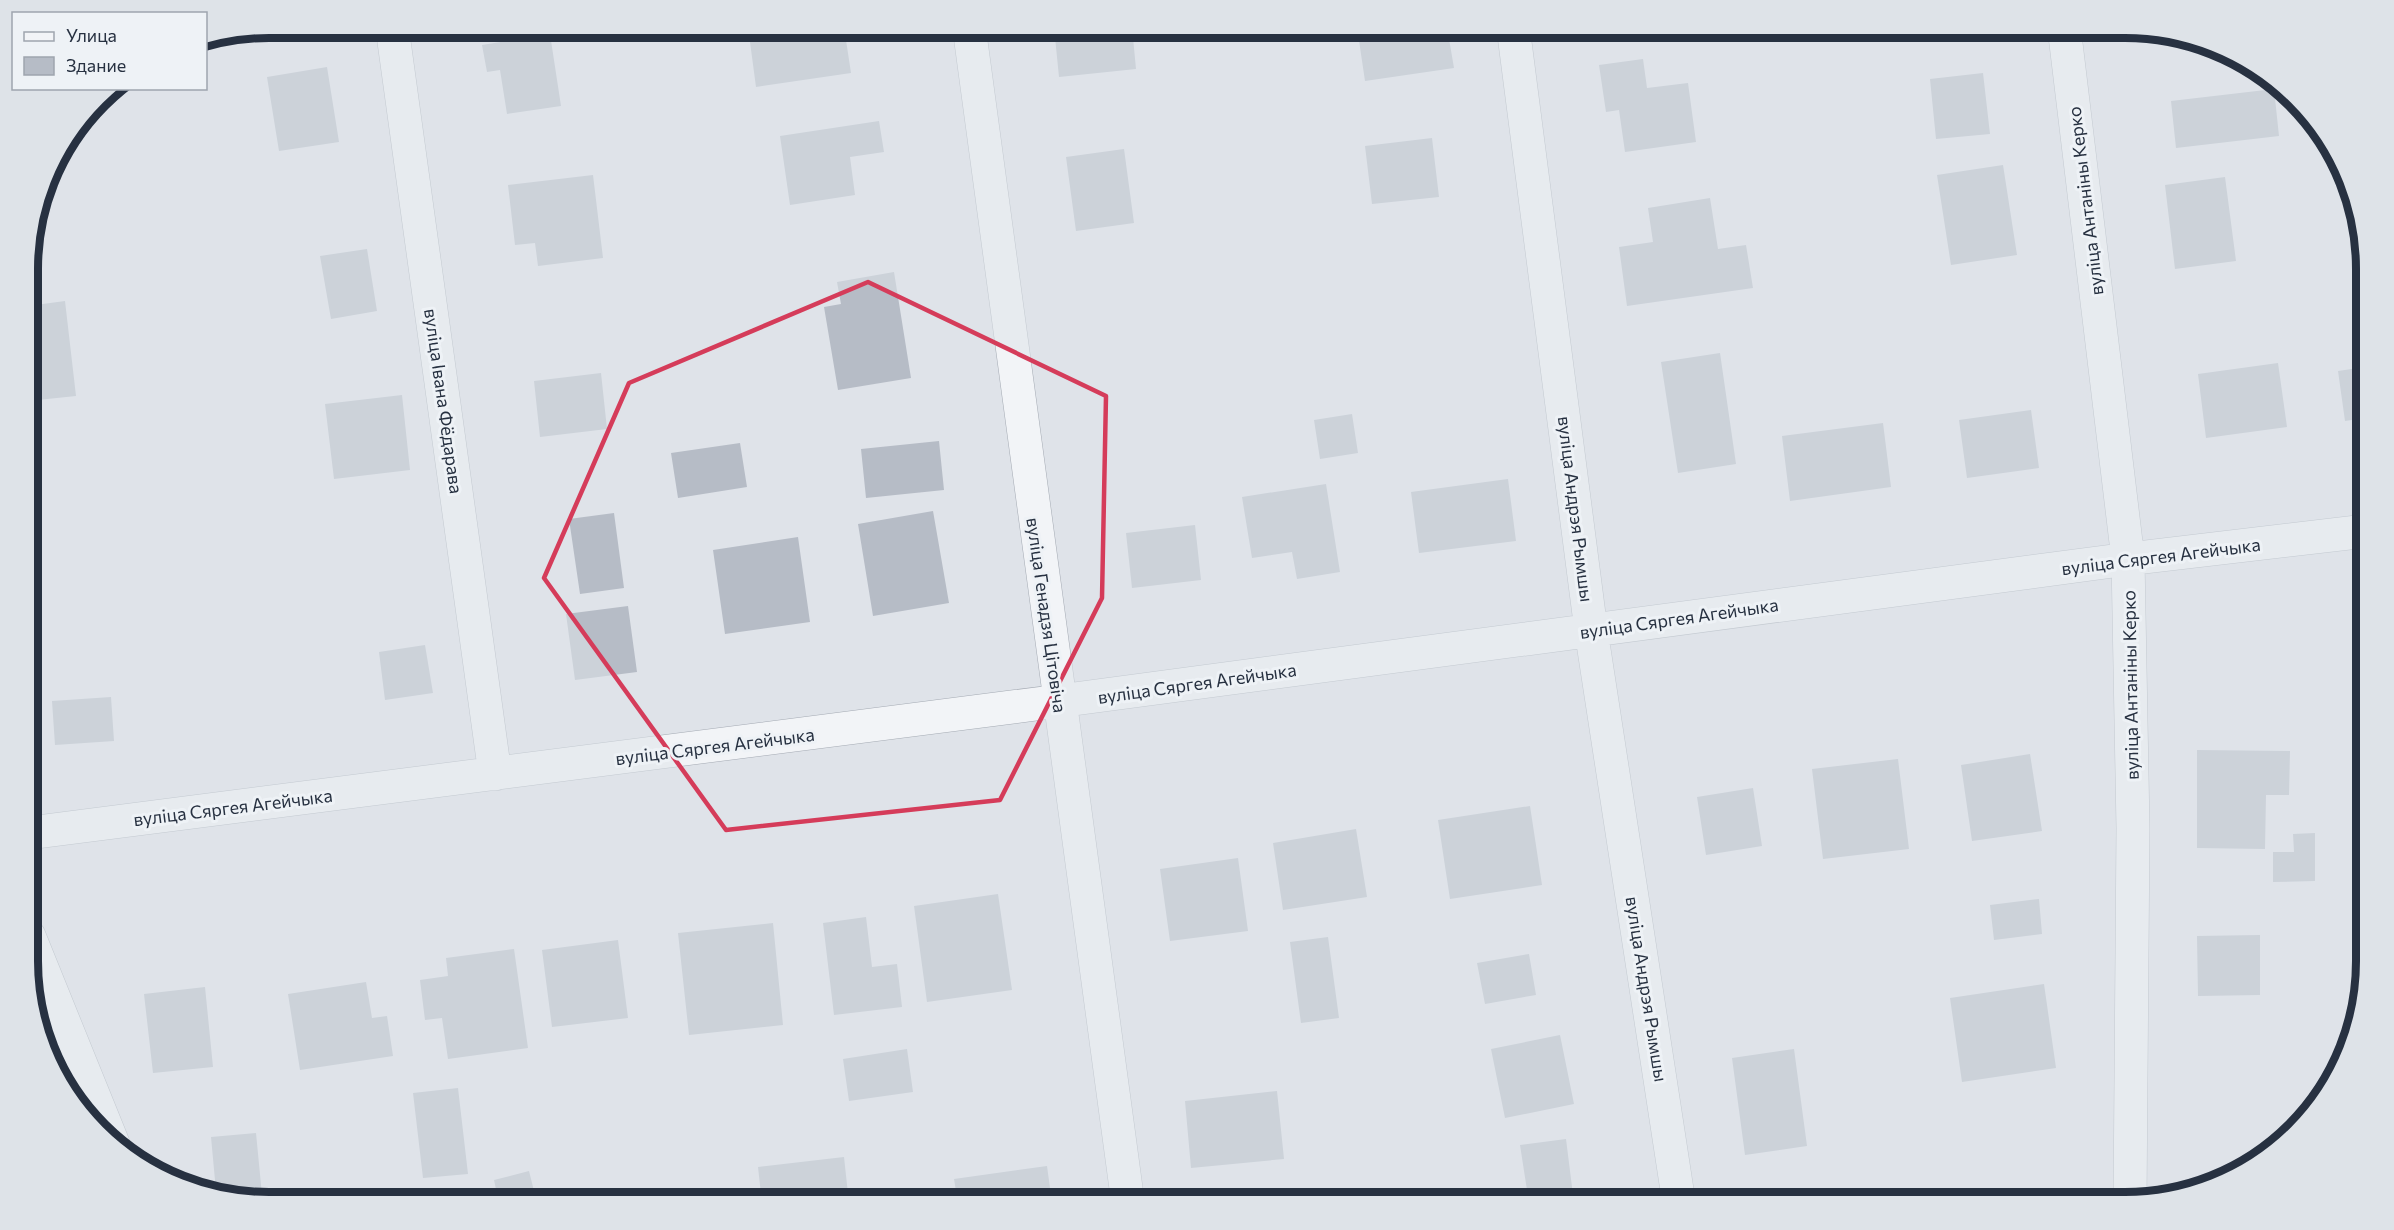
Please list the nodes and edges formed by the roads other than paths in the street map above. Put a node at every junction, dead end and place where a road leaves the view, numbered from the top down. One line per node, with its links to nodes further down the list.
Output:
1 (394, 38): 9 (street, вуліца Івана Фёдарава)
2 (970, 38): 8 (street, вуліца Генадзя Цітовіча)
3 (1514, 38): 7 (street, вуліца Андрэя Рымшы)
4 (2065, 38): 6 (street, вуліца Антаніны Керко)
5 (2356, 532): 6 (street, вуліца Сяргея Агейчыка)
6 (2128, 559): 7 (street, вуліца Сяргея Агейчыка); 15 (street, вуліца Антаніны Керко)
7 (1591, 630): 8 (street, вуліца Сяргея Агейчыка); 14 (street, вуліца Андрэя Рымшы)
8 (1059, 701): 9 (street, вуліца Сяргея Агейчыка); 13 (street, вуліца Генадзя Цітовіча)
9 (495, 774): 10 (street, вуліца Сяргея Агейчыка)
10 (38, 832)
11 (38, 958): 12 (street)
12 (106, 1126)
13 (1126, 1192)
14 (1677, 1192)
15 (2130, 1192)

